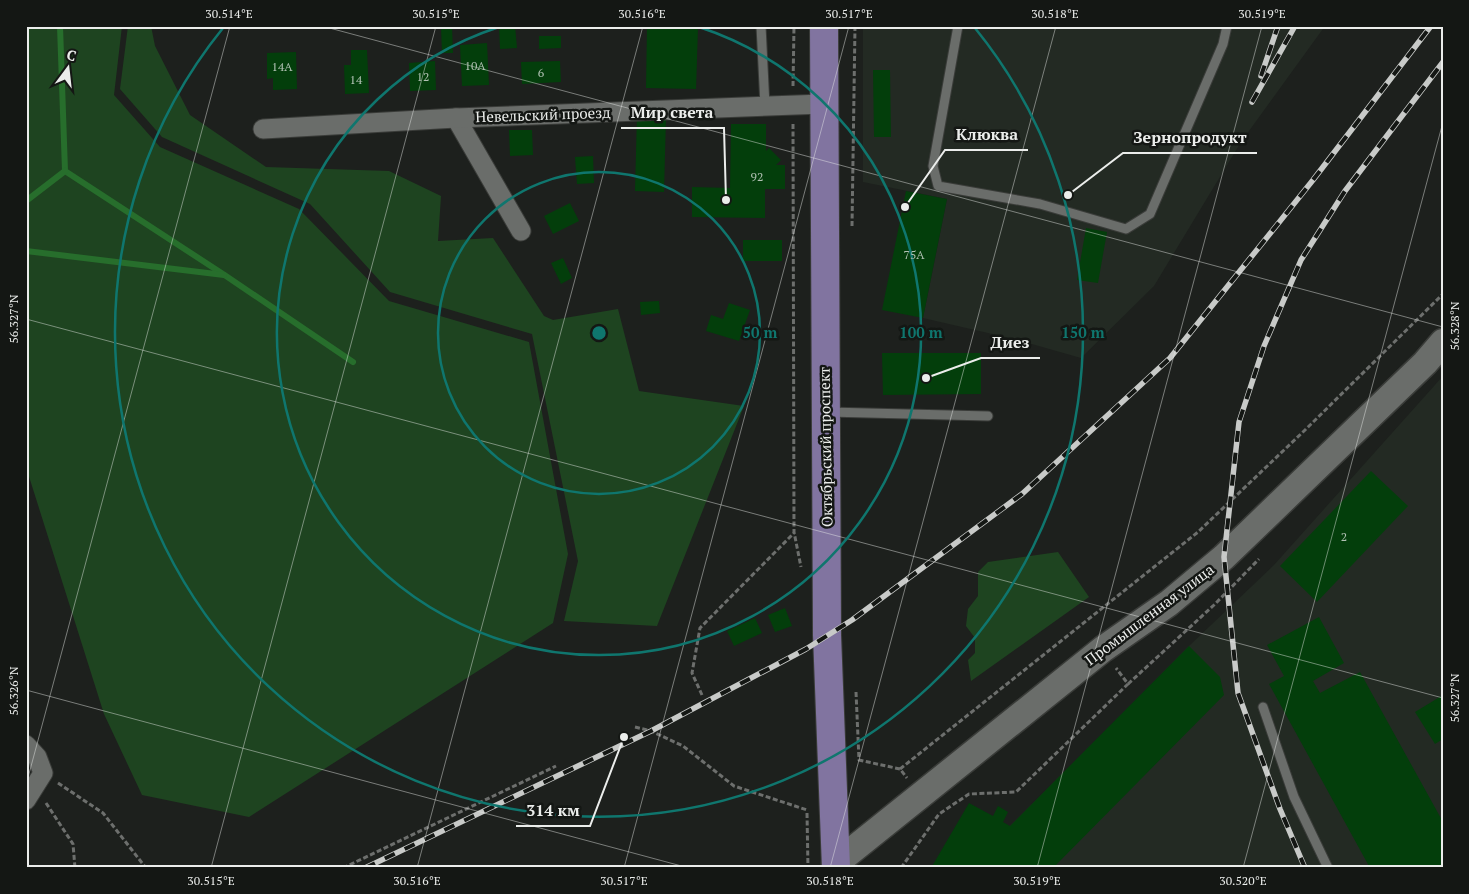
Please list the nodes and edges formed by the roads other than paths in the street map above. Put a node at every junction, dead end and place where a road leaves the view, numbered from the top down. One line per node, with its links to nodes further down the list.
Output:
1 (761, 26): 6 (lane)
2 (824, 26): 5 (main road, Октябрьский проспект)
3 (958, 26): 4 (lane)
4 (1227, 26)
5 (823, 104): 6 (street, Невельский проезд); 11 (main road, Октябрьский проспект)
6 (765, 106): 7 (street, Невельский проезд)
7 (456, 118): 8 (street, Невельский проезд); 9 (street)
8 (263, 129)
9 (521, 231)
10 (1443, 342): 16 (main road, Промышленная улица)
11 (825, 412): 12 (lane); 16 (main road, Октябрьский проспект)
12 (988, 416)
13 (1263, 707): 17 (lane)
14 (26, 745): 15 (street)
15 (27, 799)
16 (836, 866)
17 (1328, 868)

